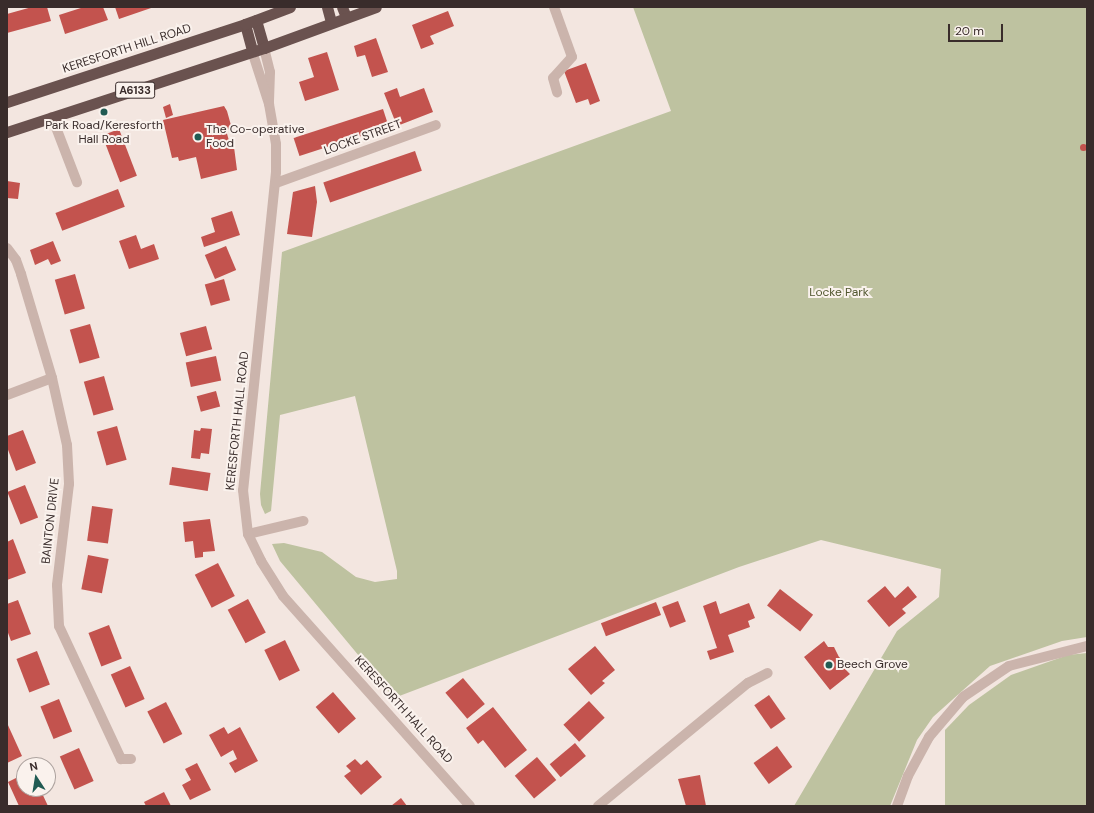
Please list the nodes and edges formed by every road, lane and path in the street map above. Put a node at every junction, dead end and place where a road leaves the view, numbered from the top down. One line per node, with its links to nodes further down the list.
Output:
1 (290, 7): 6 (highway, A6133)
2 (327, 7): 7 (highway)
3 (376, 7): 5 (highway, A6133)
4 (554, 7): 11 (street)
5 (344, 12): 7 (highway, A6133)
6 (256, 20): 8 (highway, KERESFORTH HILL ROAD / A6133); 9 (highway)
7 (332, 22): 9 (highway, A6133)
8 (245, 24): 10 (highway); 12 (highway, KERESFORTH HILL ROAD / A6133)
9 (264, 48): 10 (highway, A6133); 13 (street, KERESFORTH HALL ROAD)
10 (252, 51): 13 (street, KERESFORTH HALL ROAD); 14 (highway, A6133)
11 (557, 92)
12 (7, 102)
13 (269, 104): 18 (street, KERESFORTH HALL ROAD)
14 (52, 117): 16 (highway, A6133); 17 (street)
15 (436, 125): 18 (street, LOCKE STREET)
16 (7, 132)
17 (77, 182)
18 (276, 183): 23 (street, KERESFORTH HALL ROAD)
19 (7, 248): 20 (street, BAINTON DRIVE)
20 (52, 378): 21 (street); 26 (street, BAINTON DRIVE)
21 (7, 395)
22 (303, 521): 23 (street)
23 (248, 534): 27 (street, KERESFORTH HALL ROAD)
24 (1087, 646): 29 (street)
25 (768, 673): 28 (street)
26 (130, 759)
27 (470, 806)
28 (598, 806)
29 (897, 806)

